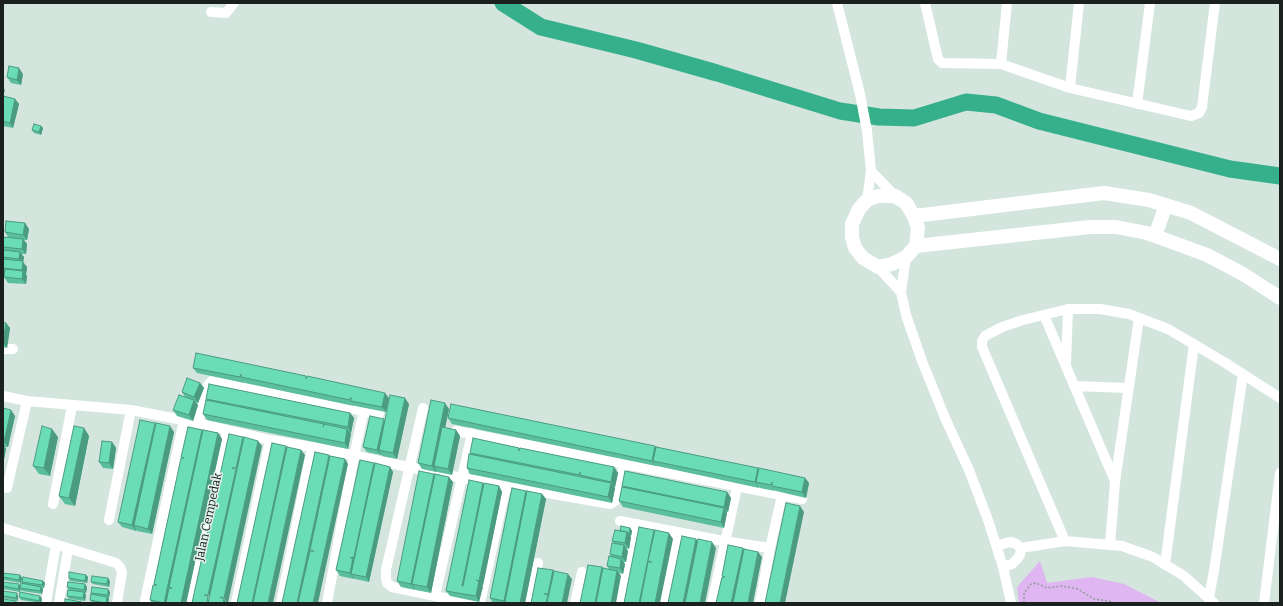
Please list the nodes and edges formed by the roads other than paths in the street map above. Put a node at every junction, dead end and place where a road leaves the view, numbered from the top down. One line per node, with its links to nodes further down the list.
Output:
1 (234, 3): 8 (street)
2 (837, 3): 12 (street)
3 (925, 3): 9 (street)
4 (1079, 3): 10 (street)
5 (1150, 3): 11 (street)
6 (1216, 3): 11 (street)
7 (1006, 5): 9 (street)
8 (211, 12)
9 (1000, 64): 10 (street)
10 (1070, 88): 11 (street)
11 (1137, 104)
12 (872, 171): 13 (street); 14 (street)
13 (895, 196): 14 (street); 16 (street)
14 (867, 200): 21 (street)
15 (1166, 205): 16 (street); 17 (street); 20 (street)
16 (914, 216): 18 (street)
17 (1155, 236): 18 (street); 23 (street)
18 (916, 246): 19 (street)
19 (906, 257): 21 (street); 22 (street)
20 (1280, 259)
21 (878, 266): 22 (street)
22 (901, 292): 68 (street)
23 (1280, 298)
24 (1068, 309): 25 (street); 26 (street); 28 (street)
25 (1044, 315): 28 (street); 65 (street)
26 (1139, 318): 27 (street); 31 (street)
27 (1194, 344): 29 (street); 73 (street)
28 (1065, 365): 30 (street)
29 (1243, 374): 33 (street); 77 (street)
30 (1074, 386): 31 (street); 52 (street)
31 (1128, 388): 52 (street)
32 (3, 396): 34 (street)
33 (1280, 398)
34 (27, 401): 35 (street); 55 (street)
35 (72, 406): 37 (street); 58 (street)
36 (423, 408): 49 (street)
37 (131, 410): 40 (street); 59 (street)
38 (364, 410): 39 (street); 41 (street); 47 (street)
39 (379, 414)
40 (184, 420): 41 (street); 81 (street)
41 (198, 423): 42 (street)
42 (227, 431): 45 (street); 82 (street, Jalan Cempedak)
43 (456, 431): 44 (street)
44 (472, 433): 48 (street); 51 (street)
45 (270, 440): 46 (street); 83 (street)
46 (312, 447): 47 (street); 84 (street)
47 (354, 456): 49 (street); 85 (street)
48 (624, 464): 53 (street); 54 (street)
49 (409, 467): 51 (street); 76 (street)
50 (1280, 473): 95 (street)
51 (462, 478): 53 (street); 76 (street)
52 (1115, 482): 67 (street)
53 (506, 486): 87 (street)
54 (737, 486): 56 (street); 64 (street)
55 (6, 488)
56 (782, 495): 57 (street); 69 (street)
57 (802, 499)
58 (53, 504)
59 (109, 520)
60 (620, 521): 61 (street)
61 (637, 524): 63 (street); 90 (street)
62 (3, 528): 66 (street)
63 (677, 532): 64 (street); 91 (street)
64 (724, 541): 69 (street); 92 (street)
65 (1065, 541): 67 (street); 70 (street)
66 (56, 545): 71 (street); 78 (street)
67 (1110, 545): 73 (street)
68 (997, 546): 70 (street); 74 (street)
69 (770, 548): 93 (street)
70 (1021, 548): 74 (street)
71 (68, 549): 79 (street); 80 (street)
72 (538, 563): 88 (street)
73 (1165, 565): 77 (street)
74 (1003, 567): 94 (street)
75 (582, 572): 89 (street)
76 (435, 596): 86 (street)
77 (1212, 600)
78 (46, 603)
79 (60, 603)
80 (117, 603)
81 (146, 603)
82 (192, 603)
83 (236, 603)
84 (281, 603)
85 (327, 603)
86 (471, 603)
87 (480, 603)
88 (529, 603)
89 (575, 603)
90 (619, 603)
91 (664, 603)
92 (712, 603)
93 (760, 603)
94 (1011, 603)
95 (1264, 603)

